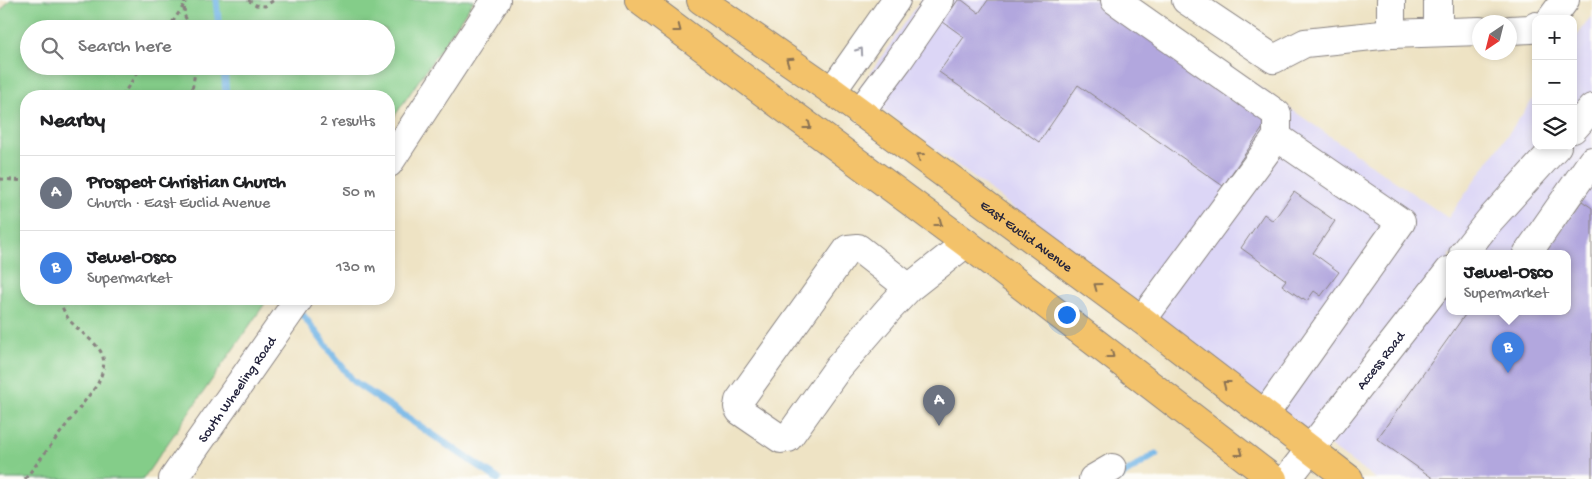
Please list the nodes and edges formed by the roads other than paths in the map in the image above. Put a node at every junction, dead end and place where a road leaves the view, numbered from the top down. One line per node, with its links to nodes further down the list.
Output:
1 (496, 0): 25 (street)
2 (639, 0): 27 (main road, one-way to 27)
3 (701, 0): 17 (main road, East Euclid Avenue, one-way to 3)
4 (896, 0): 17 (street, one-way to 4)
5 (940, 0): 19 (street)
6 (1115, 0): 21 (street)
7 (1186, 0): 16 (street)
8 (1391, 0): 16 (street)
9 (1438, 0): 15 (street)
10 (1565, 0): 11 (street)
11 (1554, 15)
12 (1532, 28): 13 (street)
13 (1517, 29)
14 (1472, 31): 15 (street)
15 (1438, 32): 16 (street)
16 (1391, 34)
17 (832, 91): 19 (main road, East Euclid Avenue)
18 (1592, 108): 20 (street)
19 (860, 112): 33 (main road, East Euclid Avenue, one-way to 19)
20 (1577, 124)
21 (1277, 137): 33 (street); 34 (street)
22 (1577, 141): 24 (street)
23 (1553, 150): 28 (street)
24 (1592, 152)
25 (395, 154)
26 (1592, 160): 29 (street)
27 (966, 243): 31 (street); 37 (main road, one-way to 37)
28 (1465, 250)
29 (1530, 250)
30 (1446, 275): 35 (street, Access Road)
31 (908, 288): 31 (street)
32 (295, 305): 36 (street, South Wheeling Road)
33 (1142, 320): 34 (main road, East Euclid Avenue, one-way to 33)
34 (1265, 414): 35 (main road, East Euclid Avenue)
35 (1311, 449): 38 (street, Access Road); 39 (main road, East Euclid Avenue)
36 (173, 479)
37 (1273, 479)
38 (1287, 479)
39 (1349, 479)

